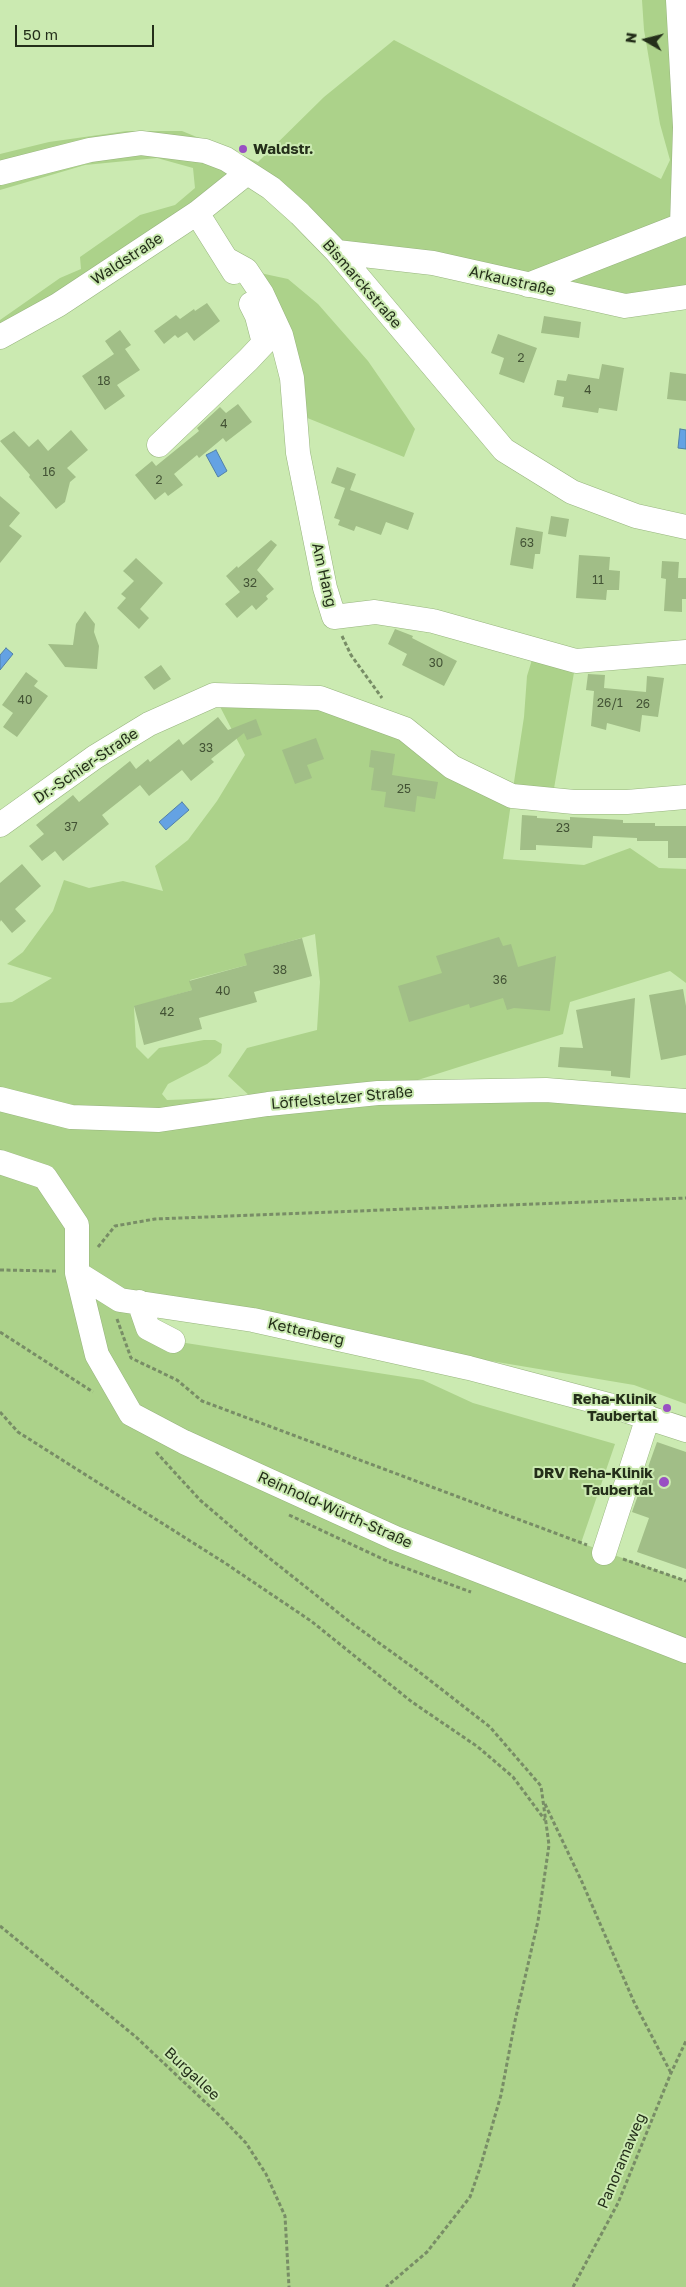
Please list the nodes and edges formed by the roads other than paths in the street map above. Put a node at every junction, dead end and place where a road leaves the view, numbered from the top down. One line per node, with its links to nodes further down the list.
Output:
1 (678, 0): 7 (street)
2 (0, 173): 3 (street, Bismarckstraße)
3 (247, 173): 4 (street, Waldstraße); 5 (street, Bismarckstraße)
4 (198, 213): 6 (street, Am Hang); 9 (street, Waldstraße)
5 (336, 252): 7 (street, Arkaustraße); 11 (street, Bismarckstraße)
6 (226, 259): 10 (street, Am Hang); 12 (street, Am Hang)
7 (528, 285): 8 (street, Arkaustraße)
8 (686, 298)
9 (0, 337)
10 (158, 445)
11 (686, 526)
12 (686, 652)
13 (686, 797): 14 (street, Dr.-Schier-Straße)
14 (0, 825)
15 (0, 1099): 16 (street, Löffelstelzer Straße)
16 (686, 1100)
17 (0, 1162): 18 (street)
18 (77, 1273): 19 (street, Ketterberg); 24 (street, Reinhold-Würth-Straße)
19 (130, 1301): 20 (street); 21 (street, Ketterberg)
20 (174, 1341)
21 (648, 1417): 22 (street, Ketterberg); 23 (street)
22 (686, 1430)
23 (604, 1553)
24 (686, 1651)

